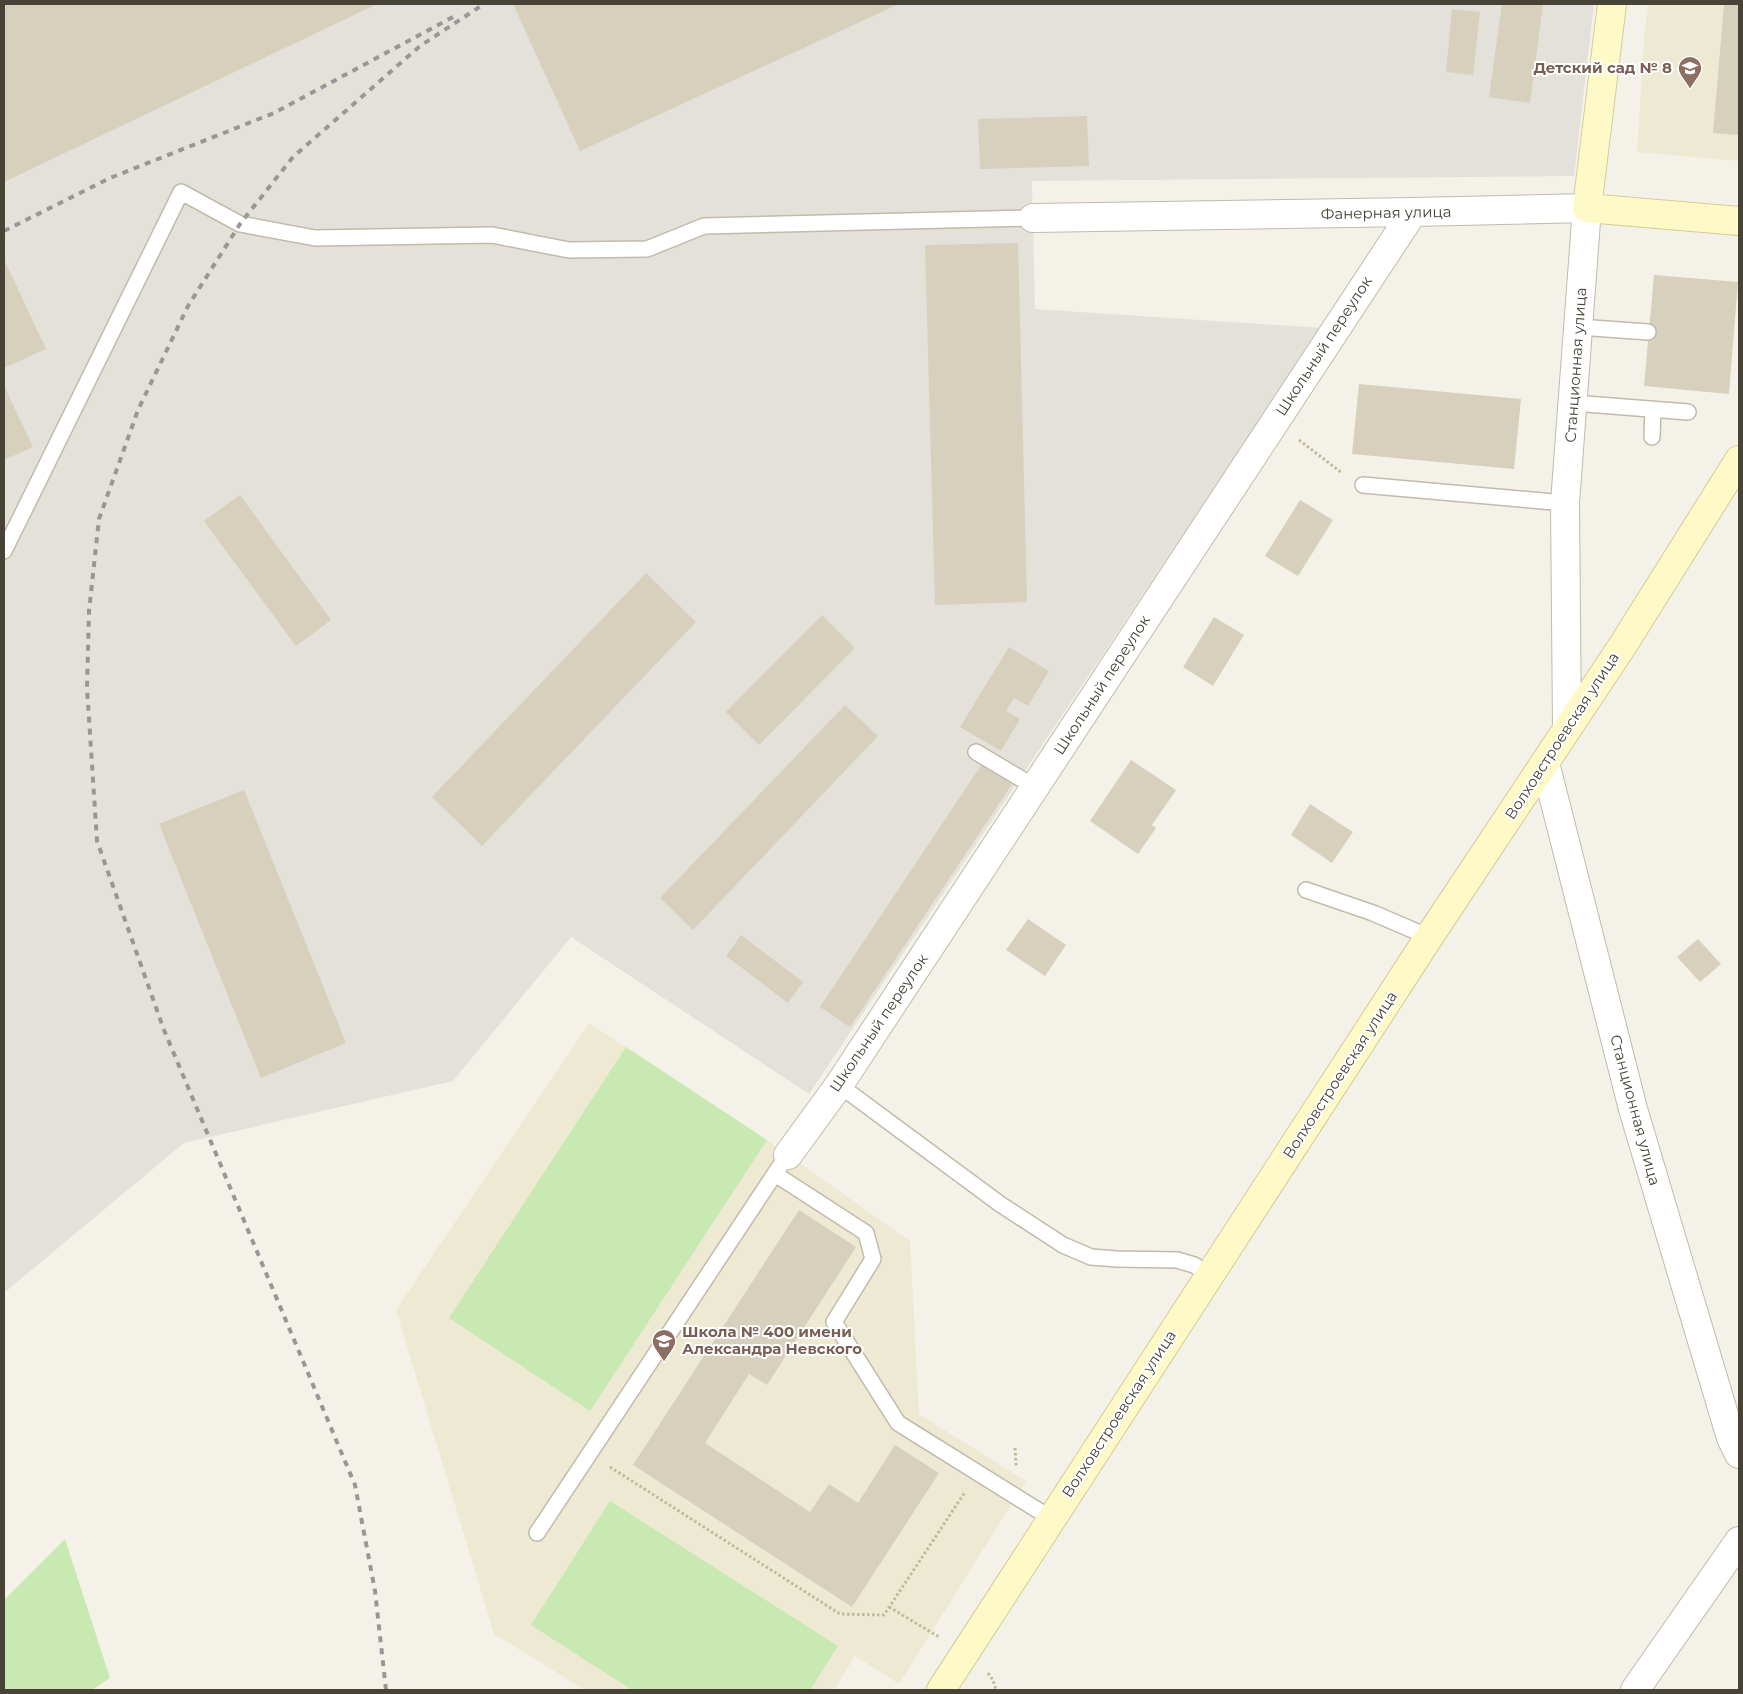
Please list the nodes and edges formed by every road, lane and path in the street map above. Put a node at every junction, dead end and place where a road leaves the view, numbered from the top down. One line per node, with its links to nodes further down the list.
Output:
1 (1612, 4): 2 (street, Станционная улица)
2 (1587, 208): 3 (street, Фанерная улица); 5 (street, Фанерная улица); 6 (street, Станционная улица)
3 (1412, 212): 4 (street, Фанерная улица); 11 (street, Школьный переулок)
4 (1033, 218): 16 (lane)
5 (1739, 221)
6 (1578, 327): 7 (lane); 8 (street, Станционная улица)
7 (1648, 332)
8 (1573, 403): 9 (lane); 15 (street, Станционная улица)
9 (1653, 409): 10 (lane); 12 (lane)
10 (1688, 412)
11 (1275, 422): 14 (path); 20 (street, Школьный переулок)
12 (1652, 437)
13 (1739, 460): 17 (street, Волховстроевская улица)
14 (1363, 484): 15 (lane)
15 (1565, 503): 17 (street, Станционная улица)
16 (4, 551)
17 (1567, 727): 19 (street, Волховстроевская улица)
18 (976, 752): 20 (lane)
19 (1545, 763): 22 (street, Волховстроевская улица); 27 (street, Станционная улица)
20 (1035, 787): 23 (street, Школьный переулок)
21 (1306, 890): 22 (lane)
22 (1429, 937): 25 (street, Волховстроевская улица)
23 (839, 1085): 24 (street, Школьный переулок); 25 (lane)
24 (781, 1164): 26 (lane); 29 (lane)
25 (1209, 1275): 29 (street, Волховстроевская улица)
26 (589, 1453): 30 (lane); 32 (path)
27 (1739, 1454)
28 (964, 1494): 32 (path)
29 (1052, 1519): 33 (street, Волховстроевская улица)
30 (537, 1533)
31 (1739, 1541): 35 (street)
32 (889, 1607): 33 (path)
33 (965, 1653): 34 (street, Волховстроевская улица)
34 (942, 1690)
35 (1635, 1690)

